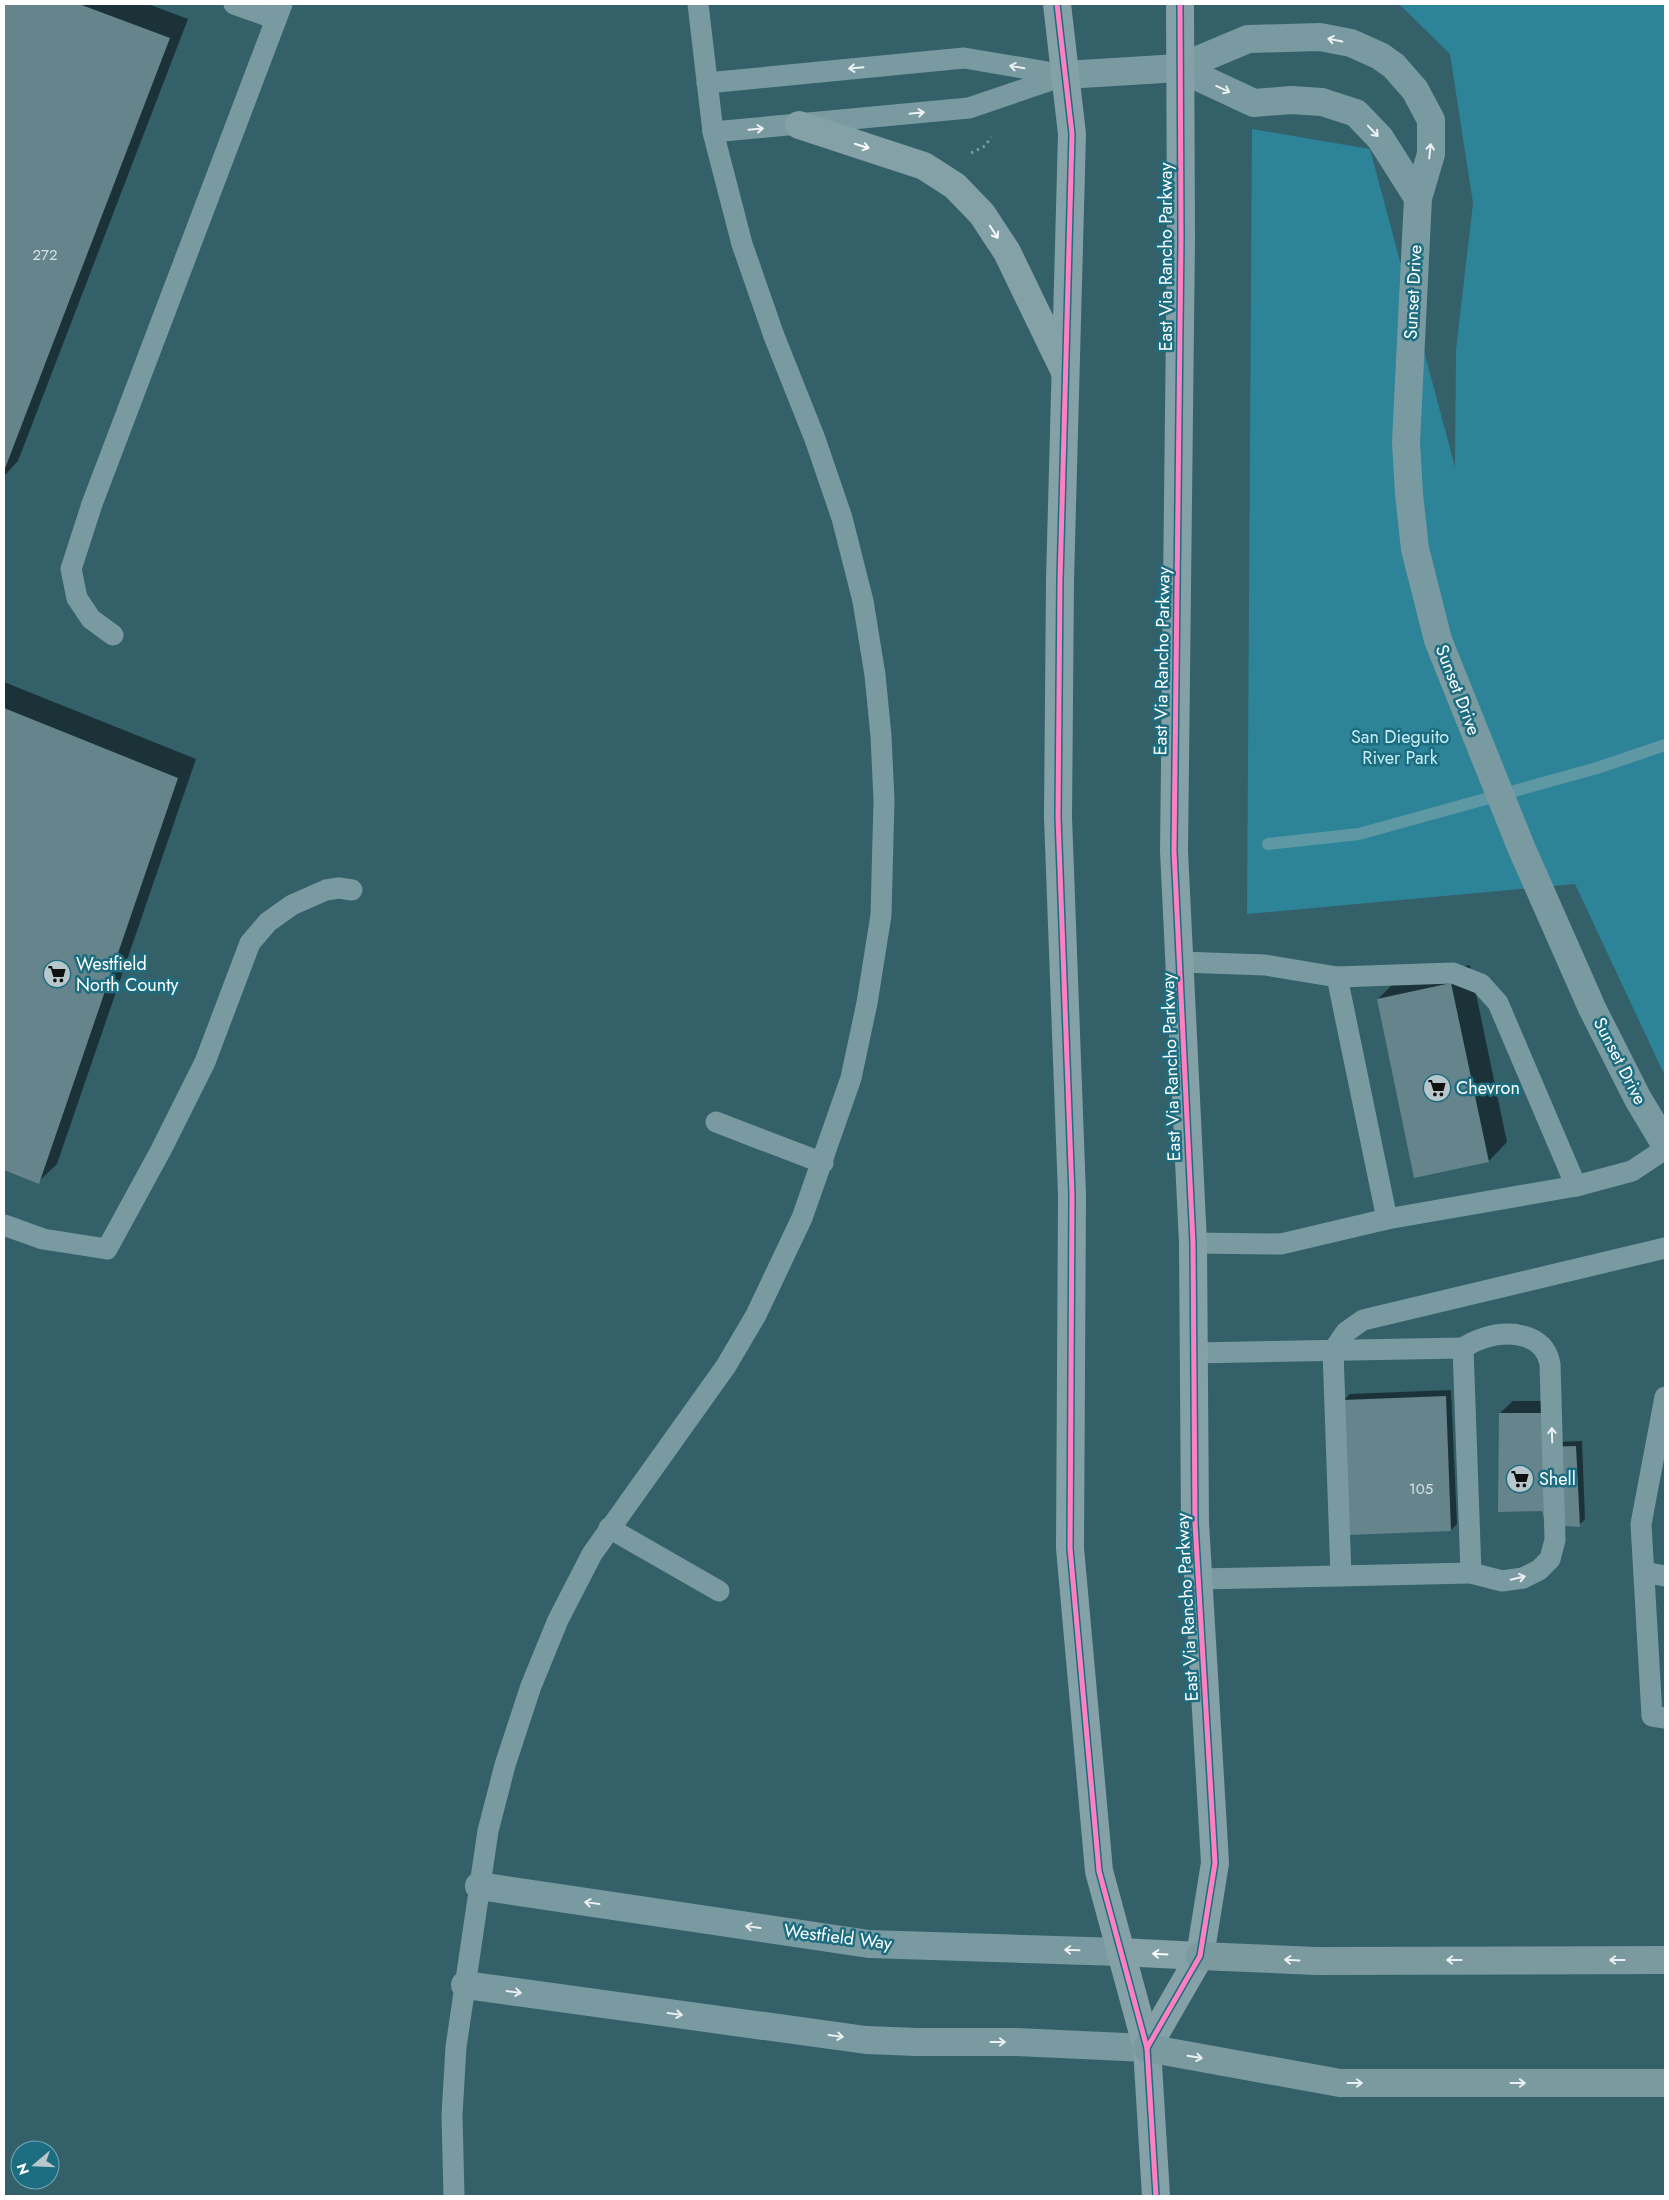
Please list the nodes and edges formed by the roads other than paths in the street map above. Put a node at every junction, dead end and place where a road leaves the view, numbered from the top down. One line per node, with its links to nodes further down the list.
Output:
1 (234, 4): 5 (lane)
2 (698, 4): 8 (lane)
3 (1057, 4): 7 (main road)
4 (1180, 4): 6 (main road, East Via Rancho Parkway)
5 (279, 12): 13 (lane)
6 (1179, 68): 7 (street, Sunset Drive); 11 (street, Sunset Drive, one-way to 11); 11 (street, Sunset Drive, one-way to 6); 15 (main road, East Via Rancho Parkway)
7 (1066, 75): 8 (lane, one-way to 8); 9 (lane, one-way to 7); 12 (main road)
8 (707, 82): 10 (lane)
9 (799, 125): 10 (lane, one-way to 9); 12 (main road, one-way to 12)
10 (713, 132): 20 (lane)
11 (1418, 198): 18 (street, Sunset Drive)
12 (1066, 373): 40 (main road)
13 (113, 635)
14 (352, 890): 23 (lane)
15 (1180, 962): 16 (lane); 24 (main road, East Via Rancho Parkway)
16 (1337, 976): 21 (lane); 22 (lane)
17 (716, 1122): 20 (lane)
18 (1665, 1144)
19 (1665, 1149): 21 (lane)
20 (823, 1163): 31 (lane)
21 (1576, 1186): 22 (lane)
22 (1387, 1218): 24 (lane)
23 (4, 1225)
24 (1193, 1243): 28 (main road, East Via Rancho Parkway)
25 (1665, 1248): 27 (lane)
26 (1462, 1348): 27 (lane); 33 (lane); 33 (lane, one-way to 26)
27 (1332, 1351): 28 (lane); 34 (lane)
28 (1192, 1353): 36 (main road, East Via Rancho Parkway)
29 (1665, 1397): 30 (lane)
30 (1663, 1426): 32 (lane)
31 (609, 1528): 37 (lane); 39 (lane)
32 (1644, 1572): 35 (lane); 38 (lane)
33 (1471, 1573): 34 (lane)
34 (1341, 1576): 36 (lane)
35 (1665, 1576)
36 (1199, 1579): 41 (main road, East Via Rancho Parkway)
37 (719, 1592)
38 (1665, 1718)
39 (479, 1886): 40 (street, Westfield Way, one-way to 39); 43 (lane)
40 (1120, 1952): 41 (main road, Westfield Way, one-way to 40); 44 (main road)
41 (1200, 1956): 42 (highway, one-way to 41); 44 (main road, East Via Rancho Parkway)
42 (1665, 1960)
43 (466, 1985): 44 (street, one-way to 44); 46 (lane)
44 (1147, 2048): 45 (highway, one-way to 45); 47 (main road)
45 (1665, 2083)
46 (454, 2196)
47 (1156, 2196)

